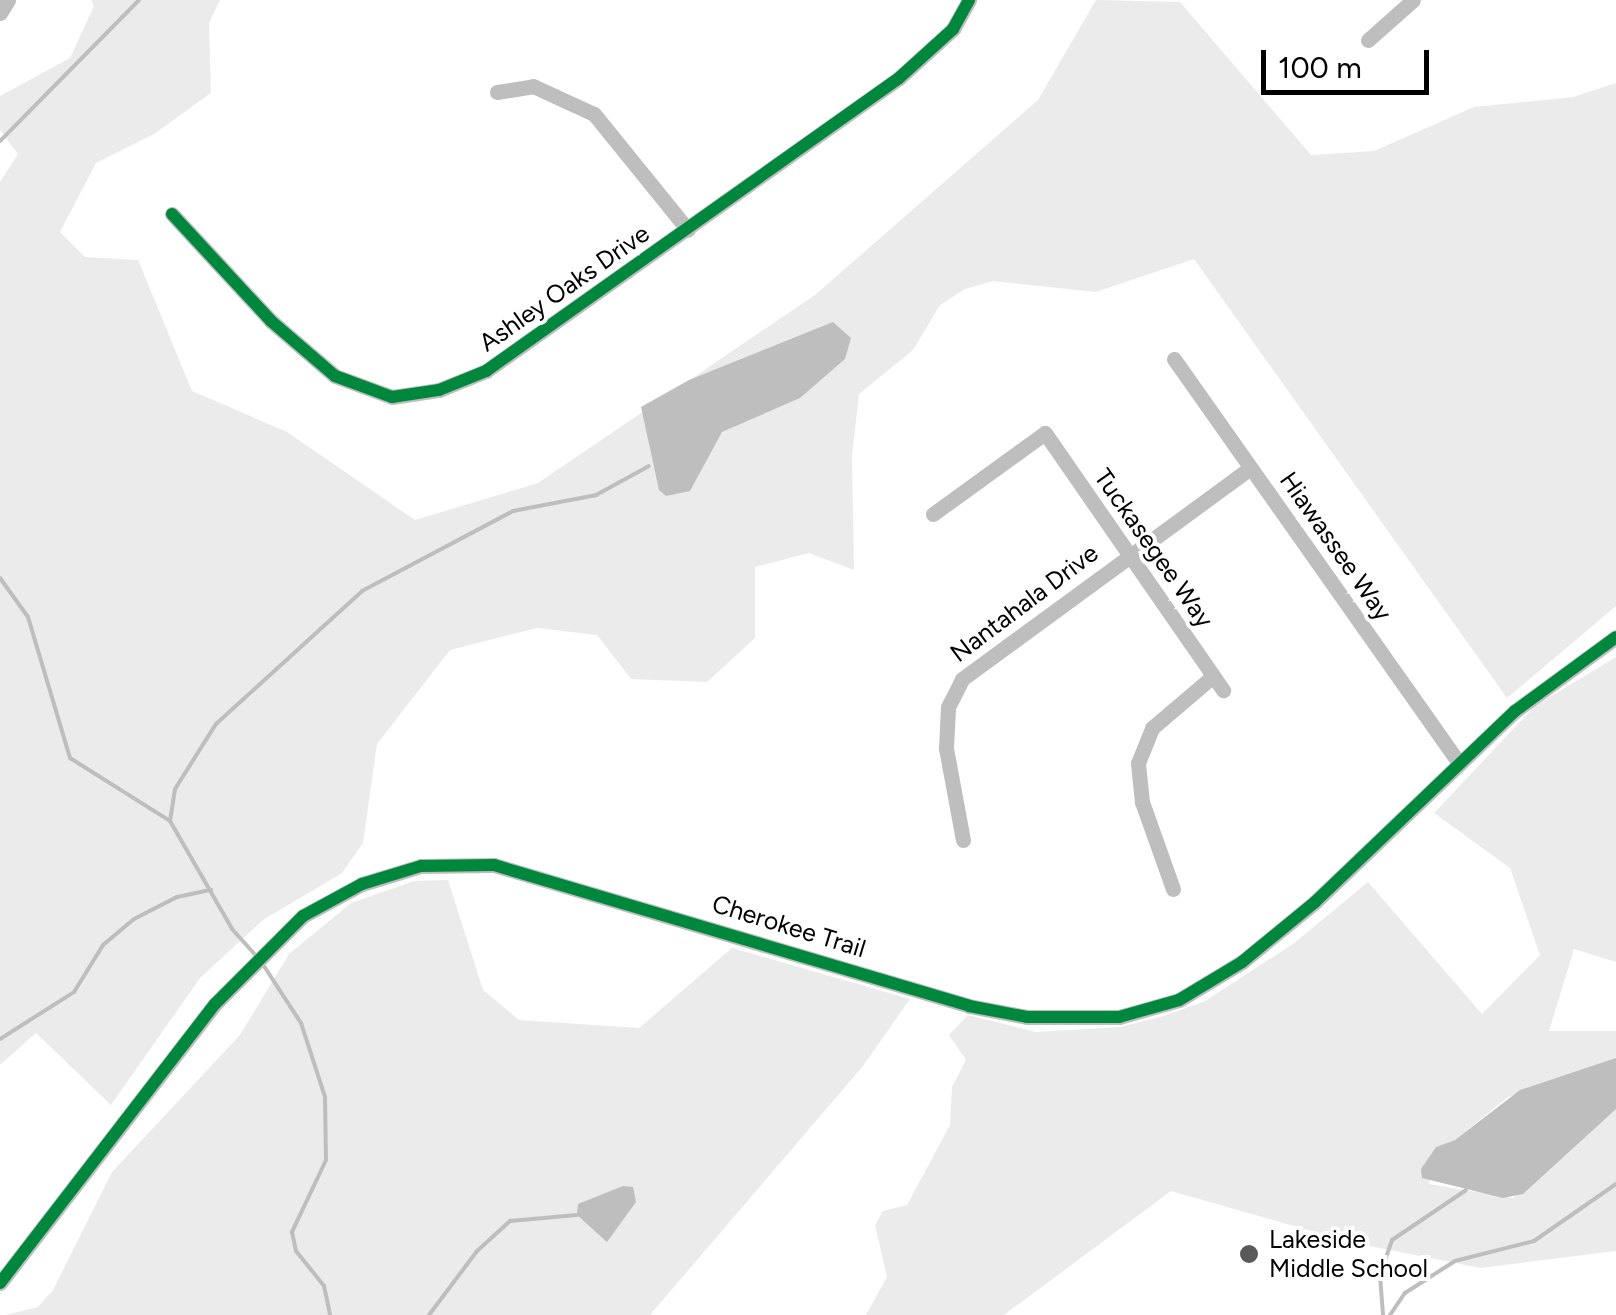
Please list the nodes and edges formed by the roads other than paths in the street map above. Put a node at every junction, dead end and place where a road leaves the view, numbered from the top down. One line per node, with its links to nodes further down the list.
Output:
1 (8, 0): 4 (street)
2 (970, 0): 8 (street, Ashley Oaks Drive)
3 (1413, 0): 5 (street)
4 (0, 13)
5 (1368, 40)
6 (497, 92): 8 (street)
7 (172, 214): 8 (street, Ashley Oaks Drive)
8 (688, 230)
9 (1174, 360): 10 (street, Hiawassee Way)
10 (1250, 468): 12 (street, Nantahala Drive); 16 (street, Hiawassee Way)
11 (933, 514): 12 (street, Tuckasegee Way)
12 (1129, 556): 14 (street, Tuckasegee Way); 17 (street, Nantahala Drive)
13 (1616, 637): 16 (street, Cherokee Trail)
14 (1213, 676): 15 (street, Tuckasegee Way); 18 (street)
15 (1223, 690)
16 (1458, 762): 19 (street, Cherokee Trail)
17 (963, 840)
18 (1173, 889)
19 (0, 1283)

